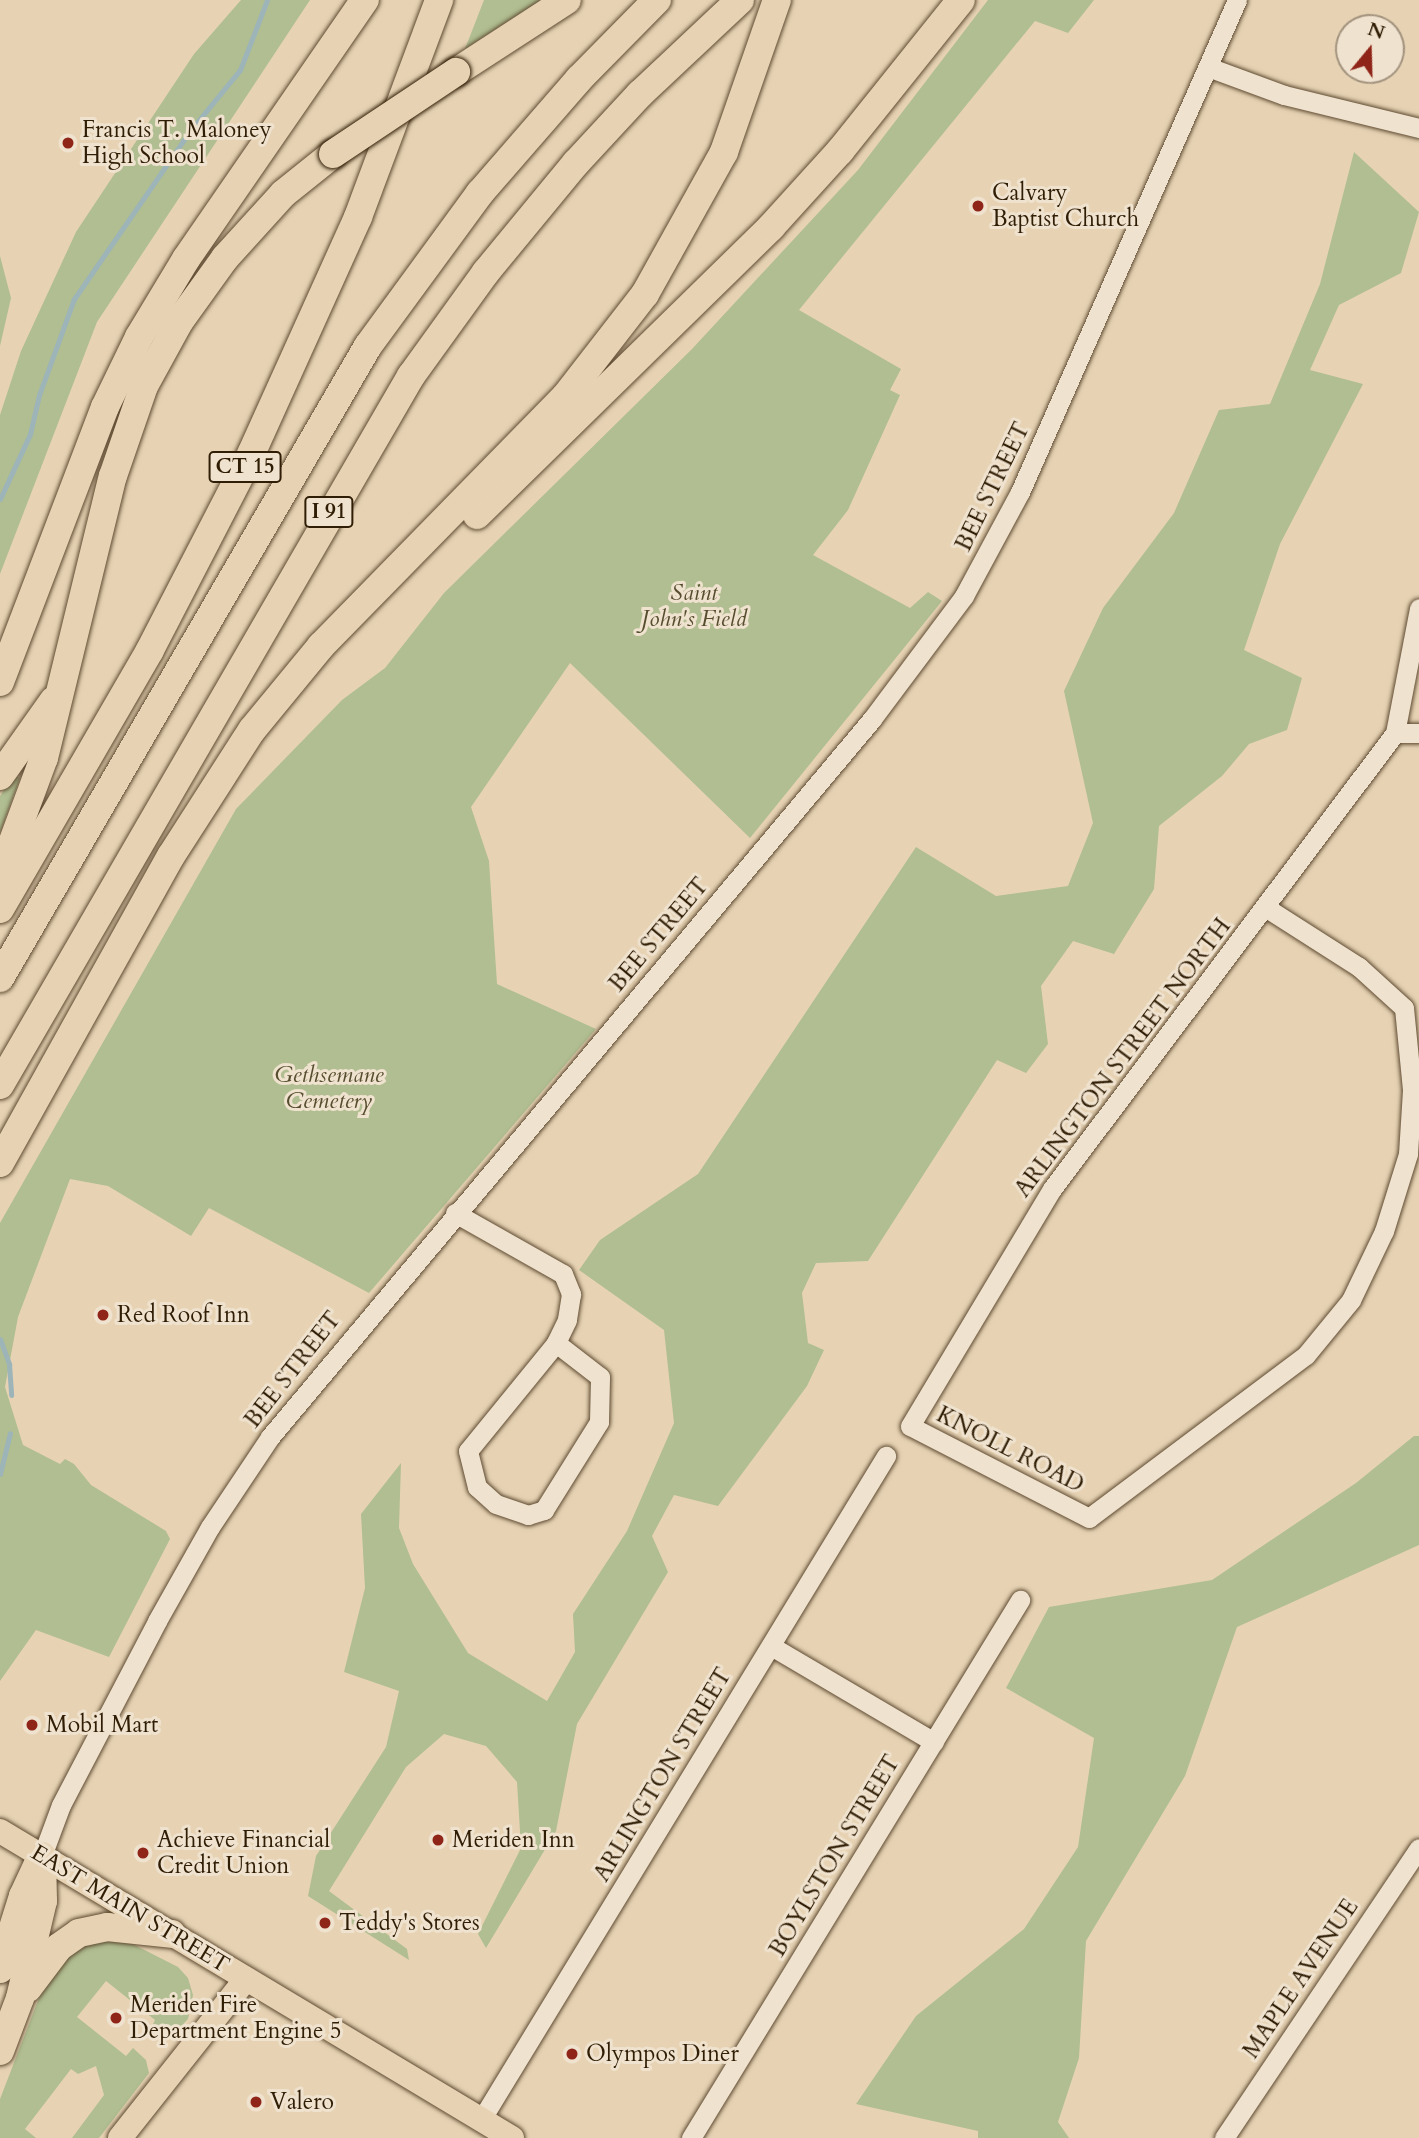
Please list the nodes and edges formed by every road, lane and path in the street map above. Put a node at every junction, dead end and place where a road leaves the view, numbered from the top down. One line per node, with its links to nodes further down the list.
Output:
1 (365, 0): 13 (highway)
2 (439, 0): 20 (highway, CT 15)
3 (567, 0): 14 (highway, bridge)
4 (657, 0): 21 (highway, I 91)
5 (740, 0): 22 (highway, I 91)
6 (777, 0): 12 (highway)
7 (961, 0): 12 (highway)
8 (1237, 0): 9 (street, BEE STREET)
9 (1208, 67): 10 (street); 24 (street, BEE STREET)
10 (1419, 128)
11 (1419, 608): 15 (street)
12 (321, 646): 23 (highway)
13 (0, 682)
14 (55, 698): 17 (highway); 18 (highway)
15 (1395, 733): 16 (street); 19 (street, ARLINGTON STREET NORTH)
16 (1419, 733)
17 (0, 776)
18 (0, 876)
19 (1265, 907): 26 (street, ARLINGTON STREET NORTH); 26 (street, KNOLL ROAD)
20 (0, 909)
21 (0, 978)
22 (0, 1085)
23 (0, 1163)
24 (455, 1213): 25 (street); 33 (street, BEE STREET)
25 (556, 1343): 25 (street)
26 (909, 1426)
27 (886, 1456): 29 (street, ARLINGTON STREET)
28 (1020, 1600): 30 (street, BOYLSTON STREET)
29 (771, 1646): 30 (street); 40 (street, ARLINGTON STREET)
30 (934, 1742): 43 (street, BOYLSTON STREET)
31 (0, 1831): 33 (main road, EAST MAIN STREET)
32 (1419, 1848): 44 (street, MAPLE AVENUE)
33 (42, 1856): 35 (main road, EAST MAIN STREET); 36 (highway); 38 (highway)
34 (0, 1908): 36 (highway)
35 (172, 1934): 37 (main road, EAST MAIN STREET); 38 (highway)
36 (1, 1965)
37 (246, 1979): 40 (main road, EAST MAIN STREET); 41 (main road)
38 (16, 2008): 39 (highway)
39 (0, 2051)
40 (481, 2120): 42 (main road, EAST MAIN STREET)
41 (120, 2138)
42 (512, 2138)
43 (691, 2138)
44 (1224, 2138)

